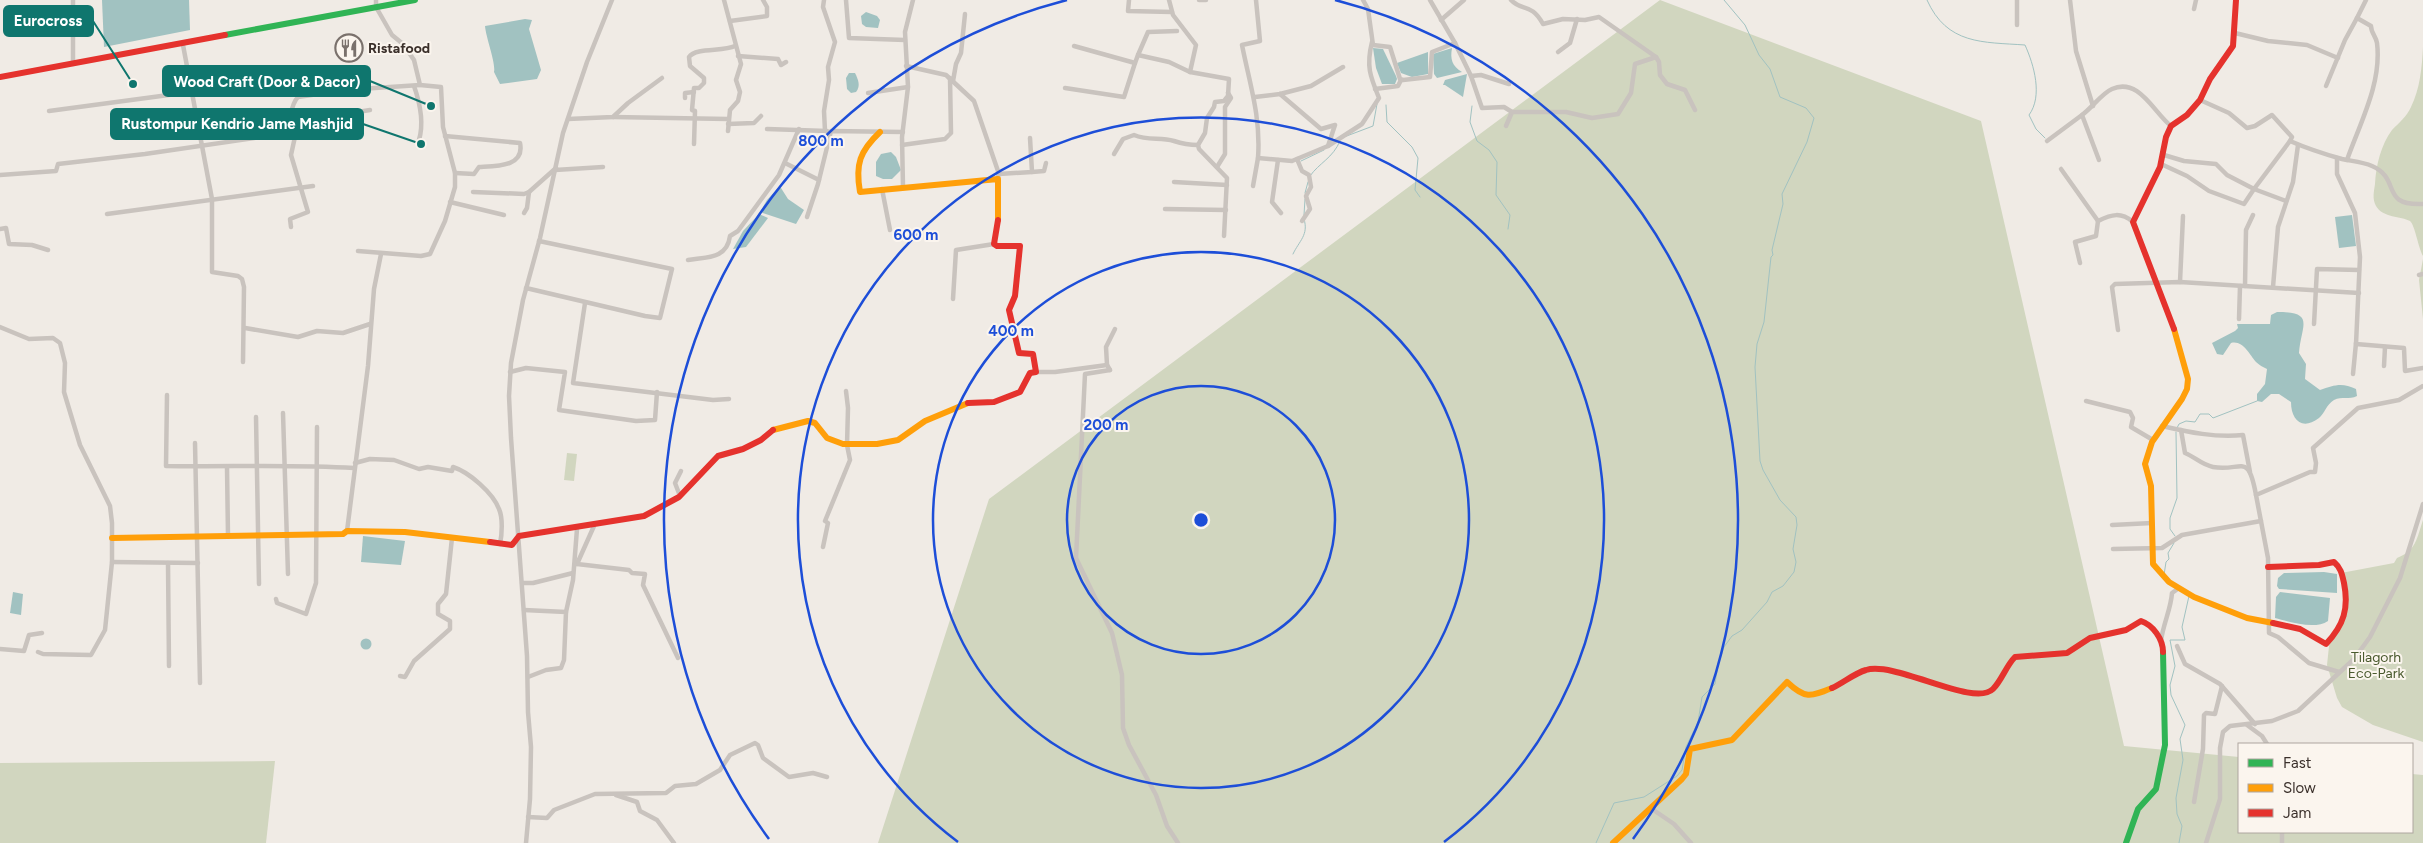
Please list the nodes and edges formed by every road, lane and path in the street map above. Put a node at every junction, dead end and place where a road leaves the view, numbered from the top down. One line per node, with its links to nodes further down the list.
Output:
1 (73, 0): 47 (street)
2 (415, 0): 23 (main road)
3 (612, 0): 79 (street)
4 (724, 0): 30 (street)
5 (762, 0): 30 (street)
6 (824, 0): 88 (street)
7 (846, 0): 34 (street)
8 (913, 0): 34 (street)
9 (1129, 0): 25 (street)
10 (1169, 0): 25 (street)
11 (1199, 0): 12 (street)
12 (1206, 0)
13 (1256, 0): 67 (street)
14 (1363, 0): 35 (street)
15 (1430, 0): 29 (street)
16 (1464, 0): 29 (street)
17 (1511, 0): 28 (street)
18 (2017, 0): 31 (street)
19 (2070, 0): 70 (street)
20 (2196, 0): 24 (street)
21 (2236, 0): 33 (main road)
22 (2366, 0): 27 (street)
23 (376, 4): 37 (main road); 57 (street)
24 (2194, 9)
25 (1172, 12): 50 (street)
26 (965, 14): 54 (street)
27 (2357, 18): 44 (street); 110 (street)
28 (1577, 19): 40 (street); 43 (street)
29 (1441, 20): 36 (street)
30 (730, 21): 38 (street)
31 (2017, 25)
32 (1177, 31): 41 (street)
33 (2234, 33): 44 (street); 69 (main road)
34 (905, 40): 48 (street)
35 (1372, 42): 55 (street); 61 (street)
36 (1455, 43): 51 (street); 55 (street)
37 (183, 45): 47 (main road); 62 (street)
38 (735, 46): 42 (street); 63 (street)
39 (1074, 46): 46 (street)
40 (1558, 52)
41 (1138, 55): 46 (street); 50 (street)
42 (738, 56): 45 (street); 80 (street)
43 (1656, 58): 72 (street); 74 (street)
44 (2338, 58): 58 (street)
45 (786, 62)
46 (1135, 63): 60 (street)
47 (73, 64): 52 (main road)
48 (906, 66): 54 (street); 59 (street)
49 (1343, 66): 66 (street)
50 (1190, 72): 65 (street)
51 (1471, 76): 56 (street); 74 (street)
52 (0, 77)
53 (662, 78): 77 (street)
54 (951, 80): 100 (street); 121 (street)
55 (1401, 80): 61 (street)
56 (1509, 84)
57 (417, 86): 81 (street); 92 (street); 94 (street)
58 (2326, 86)
59 (908, 87): 64 (street); 91 (street)
60 (1065, 88)
61 (1375, 89): 102 (street)
62 (191, 92): 73 (street); 101 (street)
63 (694, 92): 68 (street); 78 (street)
64 (868, 93)
65 (1228, 93): 98 (street); 114 (street)
66 (1280, 94): 67 (street); 102 (street)
67 (1254, 97): 105 (street)
68 (685, 98)
69 (2200, 100): 84 (main road); 96 (street)
70 (2093, 106): 75 (street); 84 (street)
71 (370, 110): 82 (street)
72 (1695, 110)
73 (49, 111)
74 (1512, 112): 83 (street)
75 (2082, 115): 95 (street); 109 (street)
76 (761, 116): 80 (street)
77 (613, 118): 78 (street); 79 (street)
78 (694, 118): 80 (street); 97 (street)
79 (568, 119): 116 (street)
80 (728, 122): 87 (street)
81 (289, 123): 82 (street); 101 (street)
82 (298, 123): 127 (street)
83 (1506, 126)
84 (2170, 126): 104 (main road)
85 (767, 129): 86 (street)
86 (799, 130): 88 (street); 111 (street)
87 (728, 131)
88 (825, 131): 89 (street)
89 (831, 131): 90 (street); 122 (street)
90 (880, 132): 91 (street); 129 (main road)
91 (903, 132): 100 (street)
92 (445, 136): 119 (street); 119 (street)
93 (1030, 138): 118 (street)
94 (419, 140)
95 (2048, 141)
96 (2290, 141): 99 (street); 130 (street)
97 (694, 144)
98 (1198, 144): 103 (street); 114 (street)
99 (2298, 144): 106 (street); 134 (street)
100 (902, 145): 128 (street)
101 (201, 146): 120 (street); 133 (street)
102 (1328, 146): 107 (street)
103 (1114, 154)
104 (2164, 155): 113 (main road); 130 (street)
105 (1258, 158): 108 (street); 126 (street)
106 (2337, 158): 110 (street); 160 (street)
107 (1298, 159): 108 (street); 146 (street)
108 (1278, 160): 140 (street)
109 (2099, 160)
110 (2347, 160): 136 (street)
111 (785, 163): 122 (street); 158 (street)
112 (1046, 163): 118 (street)
113 (2161, 164): 130 (street); 148 (main road)
114 (1217, 167): 124 (street)
115 (603, 168): 116 (street)
116 (555, 169): 132 (street); 153 (street)
117 (2061, 169): 147 (street)
118 (1032, 172): 121 (street)
119 (455, 173): 135 (street)
120 (0, 175)
121 (998, 177): 128 (main road); 154 (main road)
122 (820, 180): 145 (street)
123 (1174, 182): 124 (street)
124 (1227, 185): 138 (street)
125 (313, 186): 127 (street)
126 (1253, 186)
127 (301, 187): 133 (street); 149 (street)
128 (903, 187): 129 (main road)
129 (882, 189): 151 (street)
130 (2254, 189): 134 (street)
131 (473, 192): 132 (street)
132 (529, 192): 139 (street)
133 (212, 199): 141 (street); 174 (street)
134 (2286, 201): 164 (street)
135 (450, 202): 142 (street); 157 (street)
136 (2423, 204)
137 (1165, 209): 138 (street)
138 (1226, 210): 152 (street)
139 (524, 213)
140 (1282, 213)
141 (108, 214)
142 (504, 215)
143 (2253, 215): 163 (street)
144 (2183, 216): 161 (street)
145 (807, 217)
146 (1302, 221)
147 (2098, 221): 148 (street); 159 (street)
148 (2133, 222): 162 (main road)
149 (290, 227)
150 (0, 228): 155 (street)
151 (890, 230)
152 (1224, 236)
153 (539, 242): 165 (street); 169 (street)
154 (994, 244): 168 (street); 184 (main road)
155 (48, 250)
156 (358, 250): 157 (street)
157 (381, 254): 171 (street)
158 (688, 260)
159 (2080, 263)
160 (2359, 270): 166 (street); 167 (street)
161 (2180, 282): 162 (street); 163 (street)
162 (2154, 284): 176 (street); 194 (main road)
163 (2242, 286): 164 (street); 170 (street)
164 (2273, 287): 166 (street)
165 (526, 288): 169 (street); 183 (street)
166 (2316, 291): 167 (street); 172 (street)
167 (2359, 293): 177 (street)
168 (953, 299)
169 (585, 303): 188 (street)
170 (2239, 319)
171 (370, 324): 174 (street); 201 (street)
172 (2314, 324)
173 (0, 327): 223 (street)
174 (245, 328): 179 (street)
175 (1115, 329): 180 (street)
176 (2118, 330)
177 (2356, 342): 178 (street); 185 (street)
178 (2385, 346): 181 (street); 182 (street)
179 (243, 362)
180 (1107, 365): 184 (street); 267 (street)
181 (2384, 366)
182 (2423, 368)
183 (510, 372): 188 (street); 222 (street)
184 (1036, 372): 199 (main road)
185 (2353, 374)
186 (2423, 386): 208 (street)
187 (846, 391): 199 (street)
188 (657, 392): 190 (street)
189 (167, 395): 202 (street)
190 (729, 399)
191 (2086, 401): 197 (street)
192 (283, 413): 203 (street)
193 (256, 417): 205 (street)
194 (2162, 426): 196 (street); 197 (main road)
195 (317, 427): 200 (street)
196 (2178, 430): 207 (street); 207 (street)
197 (2153, 440): 212 (main road)
198 (195, 443): 202 (street)
199 (847, 445): 209 (main road); 226 (street)
200 (316, 465): 201 (street); 203 (street); 217 (street)
201 (354, 465): 216 (street); 225 (street)
202 (196, 466): 204 (street); 220 (street)
203 (286, 466): 205 (street); 219 (street)
204 (228, 467): 205 (street); 221 (street)
205 (257, 467): 218 (street)
206 (680, 471): 209 (street)
207 (2250, 472): 208 (street)
208 (2256, 495): 211 (street)
209 (680, 496): 214 (main road)
210 (2423, 504): 250 (street)
211 (2261, 521): 228 (street); 233 (street)
212 (2152, 523): 213 (street); 228 (main road)
213 (2112, 525)
214 (594, 526): 215 (main road); 232 (street)
215 (577, 529): 222 (main road); 232 (street)
216 (347, 531): 217 (main road); 224 (main road)
217 (316, 534): 219 (main road); 239 (street)
218 (257, 535): 219 (main road); 221 (main road); 237 (street)
219 (287, 535): 234 (street)
220 (197, 536): 221 (main road); 223 (main road); 231 (street)
221 (228, 536)
222 (519, 536): 225 (main road); 236 (street)
223 (112, 538): 229 (street)
224 (452, 538): 225 (main road); 251 (street)
225 (500, 544)
226 (823, 547)
227 (2113, 549): 228 (street)
228 (2154, 549): 238 (main road)
229 (112, 562): 230 (street); 247 (street)
230 (168, 563): 231 (street); 249 (street)
231 (198, 563): 253 (street)
232 (575, 565): 235 (street); 248 (street)
233 (2268, 567): 242 (street); 242 (main road)
234 (288, 574)
235 (573, 574): 236 (street); 241 (street)
236 (522, 583): 240 (street)
237 (260, 584)
238 (2179, 588): 242 (main road); 244 (street)
239 (276, 599)
240 (524, 610): 241 (street); 252 (street)
241 (566, 612): 252 (street)
242 (2268, 622): 250 (street)
243 (42, 633): 246 (street)
244 (2161, 641): 263 (main road); 270 (main road)
245 (2177, 646): 254 (street)
246 (0, 650)
247 (38, 652)
248 (678, 658)
249 (169, 666)
250 (2339, 672): 256 (street)
251 (400, 676)
252 (528, 677): 264 (street)
253 (200, 683)
254 (2222, 686): 256 (street); 262 (street)
255 (2246, 724): 256 (street); 257 (street); 271 (street)
256 (2255, 724)
257 (2266, 743)
258 (827, 777): 260 (street)
259 (613, 794): 260 (street); 261 (street); 264 (street)
260 (641, 794): 261 (street)
261 (637, 802): 266 (street)
262 (2194, 802)
263 (1655, 811): 268 (main road); 269 (street)
264 (528, 817): 265 (street)
265 (526, 843)
266 (674, 843)
267 (1178, 843)
268 (1612, 843)
269 (1692, 843)
270 (2126, 843)
271 (2206, 843)

